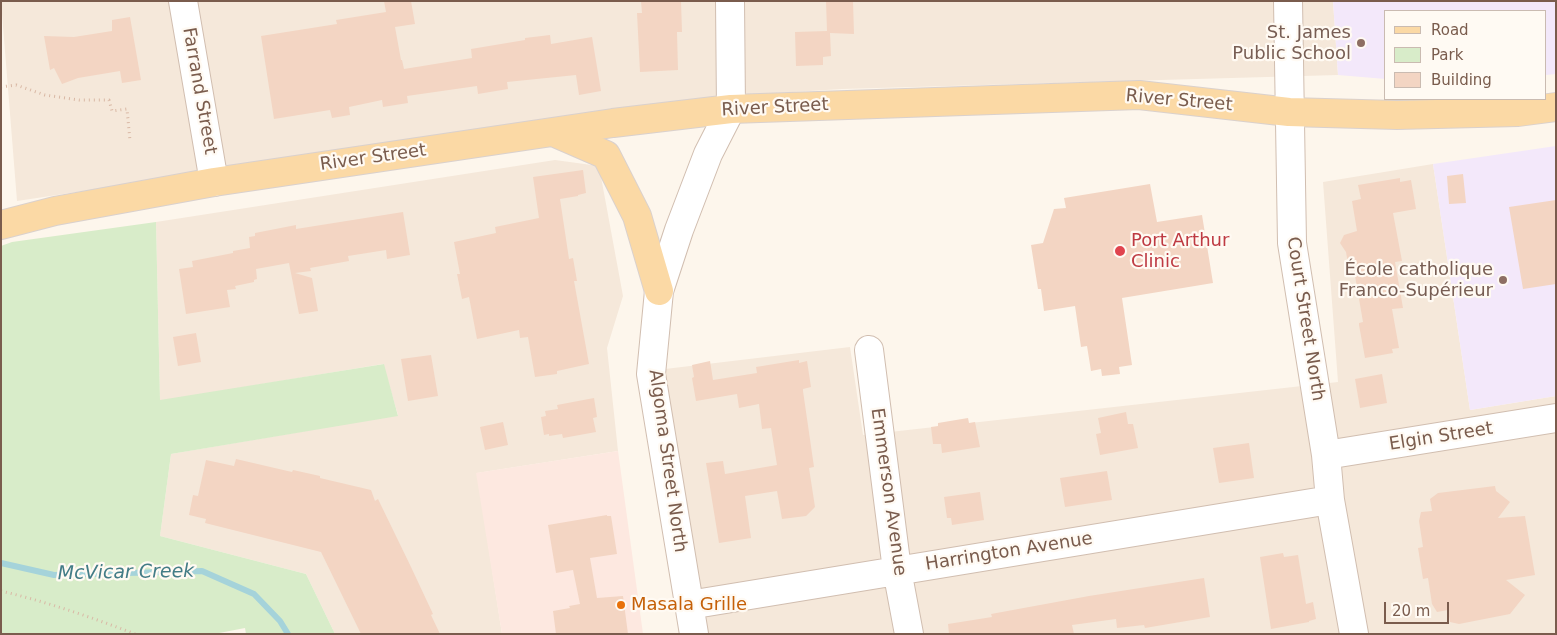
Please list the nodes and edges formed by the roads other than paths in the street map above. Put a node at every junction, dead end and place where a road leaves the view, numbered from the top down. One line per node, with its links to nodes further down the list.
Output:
1 (183, 1): 8 (street, Farrand Street)
2 (730, 1): 5 (street, Algoma Street North)
3 (1288, 1): 6 (street, Court Street North)
4 (1556, 107): 6 (main road, River Street)
5 (730, 109): 6 (main road, River Street); 7 (main road, River Street); 10 (street, Algoma Street North)
6 (1289, 112): 13 (street, Court Street North)
7 (553, 132): 8 (main road, River Street); 10 (main road)
8 (214, 182): 9 (main road, River Street)
9 (1, 226)
10 (659, 290): 16 (street, Algoma Street North)
11 (869, 350): 15 (street, Emmerson Avenue)
12 (1556, 418): 13 (street, Elgin Street)
13 (1326, 455): 14 (street, Court Street North)
14 (1330, 500): 15 (street, Harrington Avenue); 19 (street, Court Street North)
15 (897, 570): 16 (street, Harrington Avenue); 18 (street, Emmerson Avenue)
16 (689, 605): 17 (street, Algoma Street North)
17 (694, 634)
18 (909, 634)
19 (1354, 634)

